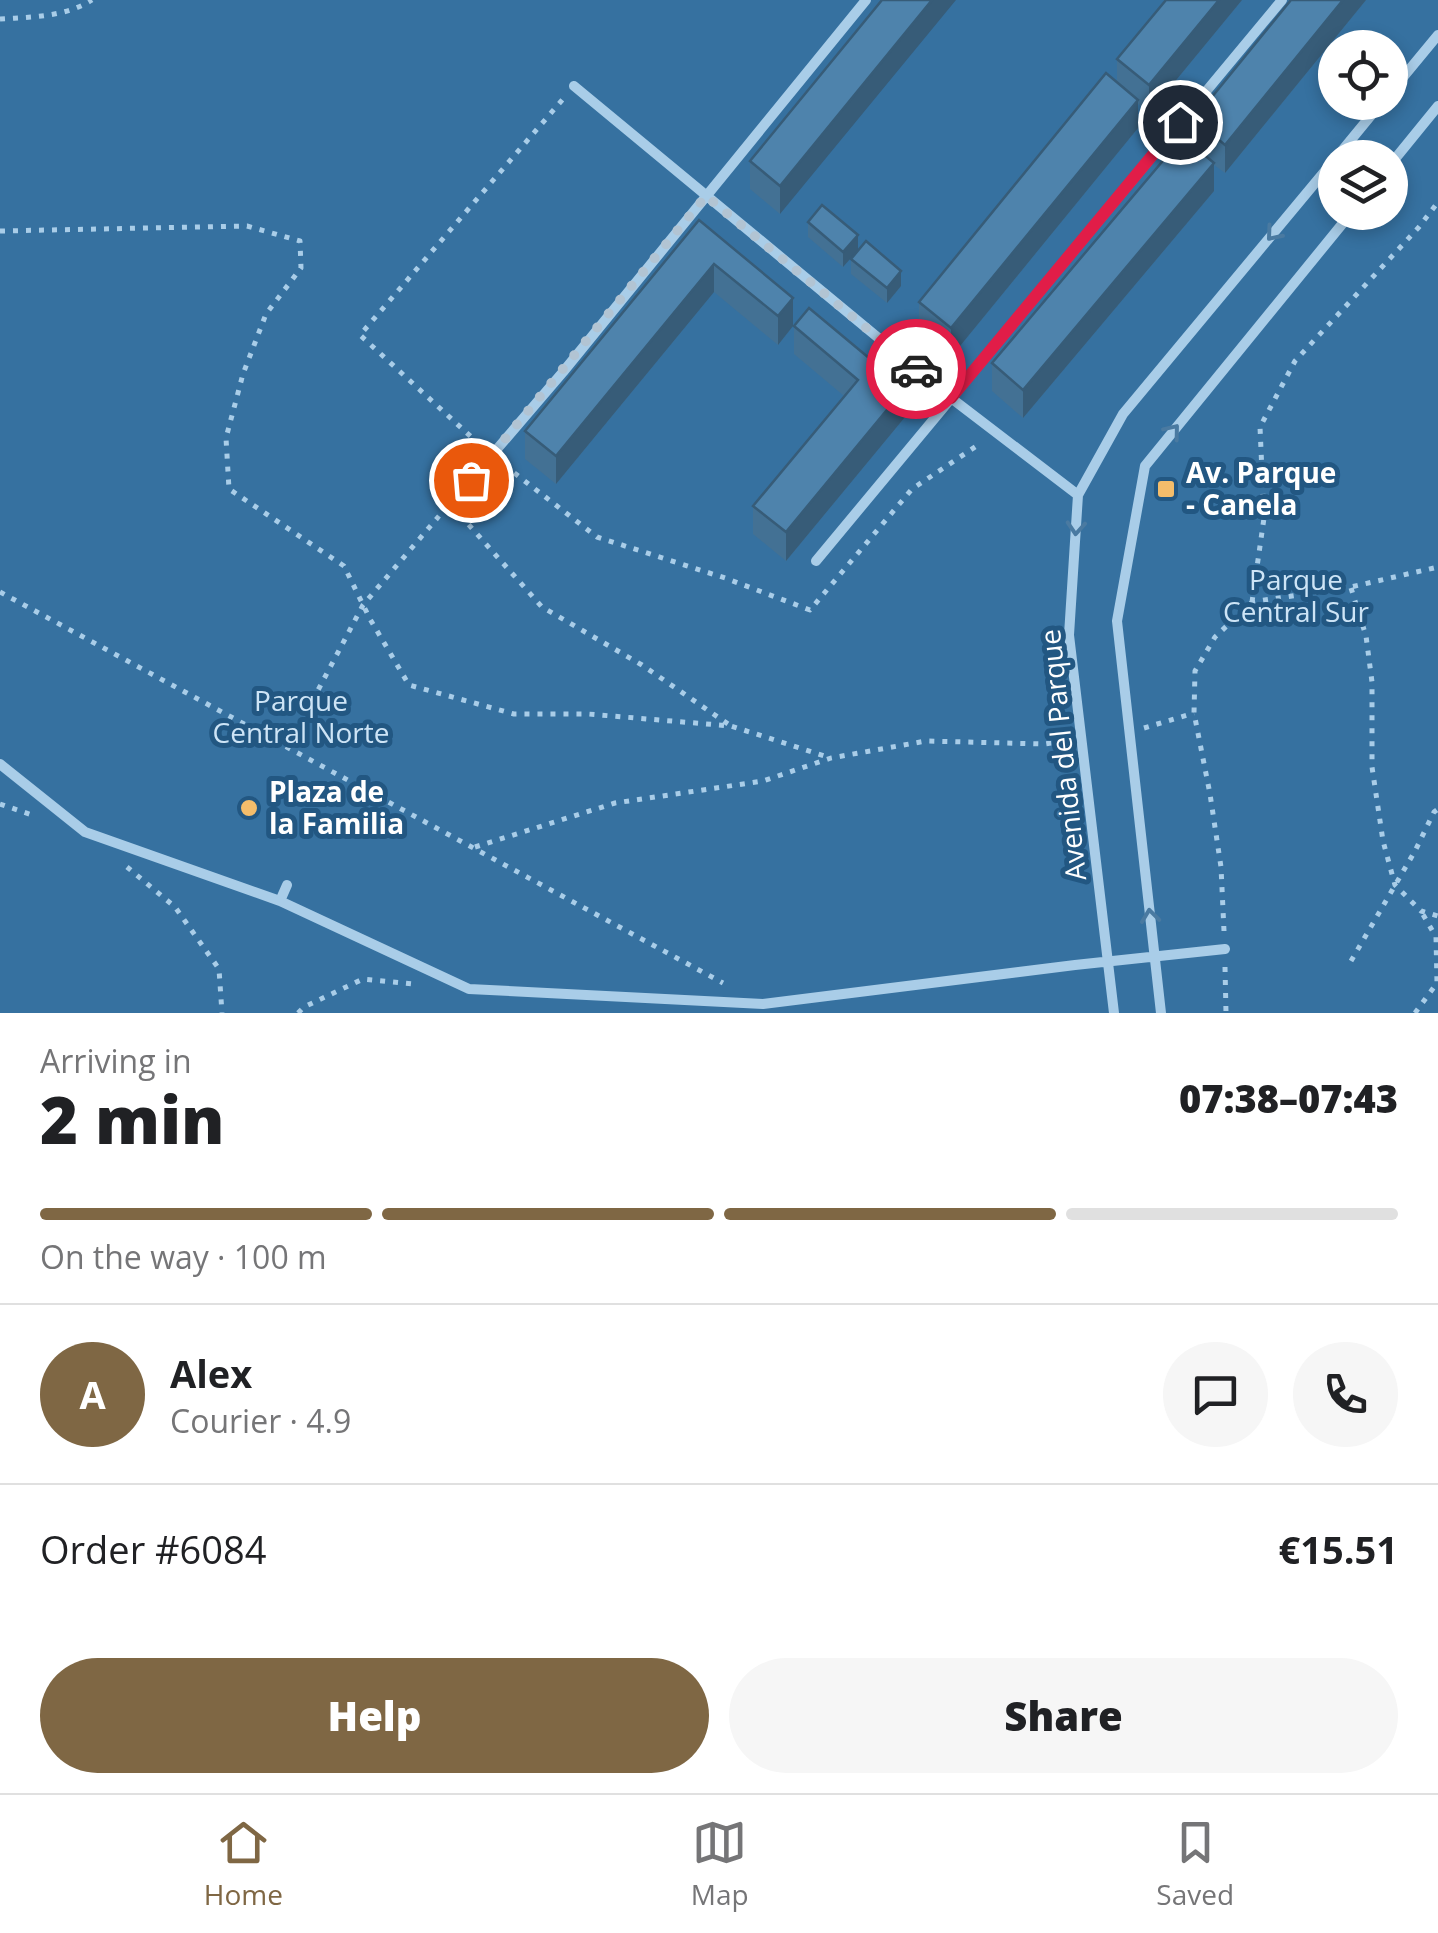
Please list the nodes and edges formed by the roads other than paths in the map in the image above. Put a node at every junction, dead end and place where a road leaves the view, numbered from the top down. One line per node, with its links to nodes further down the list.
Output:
1 (866, 0): 11 (street)
2 (1282, 0): 13 (street)
3 (1438, 35): 4 (street)
4 (1408, 71)
5 (574, 86): 11 (street)
6 (1438, 106): 9 (street)
7 (1367, 120): 8 (street, Avenida del Parque)
8 (1351, 140)
9 (1408, 143)
10 (1318, 180): 14 (street, Avenida del Parque, one-way to 14)
11 (706, 196): 13 (street); 15 (street)
12 (1337, 230): 22 (street, one-way to 12)
13 (951, 398): 14 (street); 16 (street)
14 (1078, 495): 21 (street, Avenida del Parque, one-way to 21)
15 (450, 504)
16 (816, 561)
17 (0, 764): 19 (street)
18 (287, 885): 19 (street)
19 (280, 902): 20 (street)
20 (1225, 949)
21 (1114, 1013)
22 (1162, 1013)

